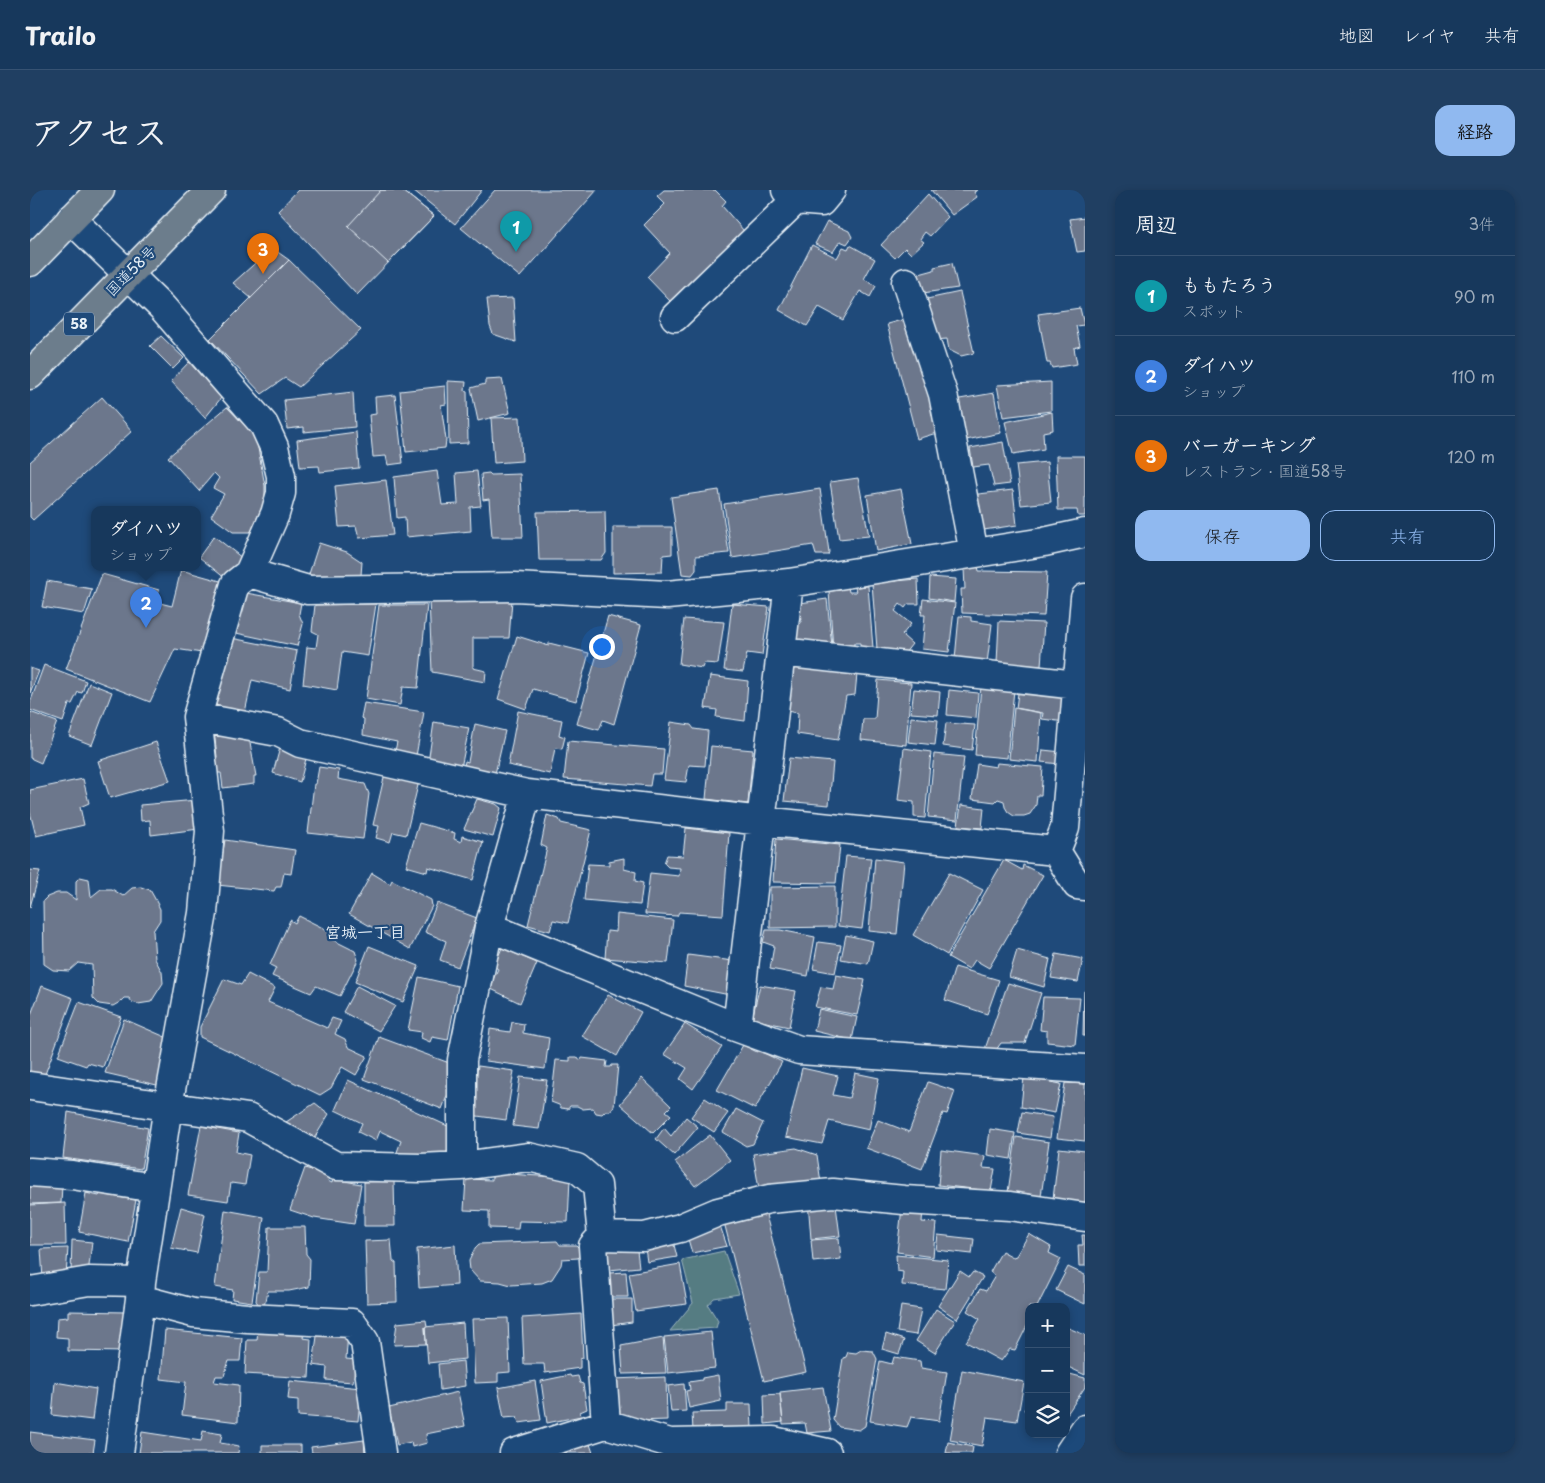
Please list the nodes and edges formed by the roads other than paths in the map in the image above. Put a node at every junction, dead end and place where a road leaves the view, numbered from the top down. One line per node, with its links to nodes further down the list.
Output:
1 (100, 190): 5 (highway)
2 (211, 190): 7 (highway, 国道58号 / 58)
3 (831, 190): 4 (street)
4 (791, 195): 9 (street)
5 (71, 219): 6 (highway); 7 (street)
6 (30, 262)
7 (128, 273): 10 (highway, 国道58号 / 58); 13 (street)
8 (906, 282): 12 (street)
9 (675, 317)
10 (30, 375)
11 (1085, 533): 12 (street)
12 (974, 553): 14 (street)
13 (249, 573): 14 (street); 18 (street)
14 (789, 583): 16 (street)
15 (1085, 598): 17 (street)
16 (781, 652): 17 (street); 20 (street)
17 (1078, 685): 21 (street)
18 (197, 717): 19 (street); 27 (street)
19 (527, 794): 20 (street); 23 (street)
20 (762, 821): 21 (street); 24 (street)
21 (1056, 851): 22 (street)
22 (1085, 886)
23 (488, 927): 24 (street); 28 (street)
24 (737, 1028): 25 (street)
25 (1085, 1069)
26 (30, 1086): 27 (street)
27 (168, 1106): 28 (street); 30 (street)
28 (462, 1166): 32 (street)
29 (30, 1172): 30 (street)
30 (155, 1188): 33 (street)
31 (1085, 1217): 32 (street)
32 (602, 1236): 35 (street)
33 (140, 1290): 34 (street); 38 (street); 39 (street)
34 (30, 1291)
35 (606, 1424): 37 (street); 40 (street)
36 (1085, 1429): 42 (street)
37 (671, 1448): 41 (street)
38 (119, 1453)
39 (381, 1453)
40 (514, 1453)
41 (827, 1453)
42 (1069, 1453)

